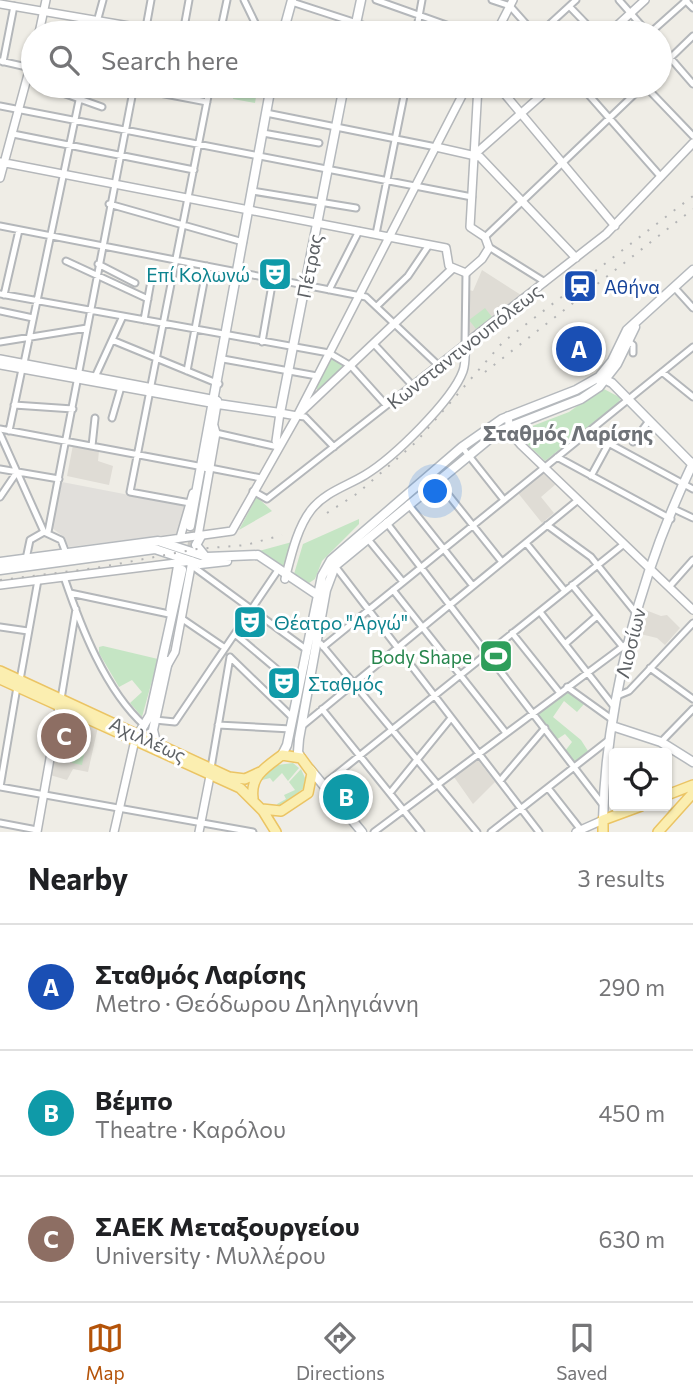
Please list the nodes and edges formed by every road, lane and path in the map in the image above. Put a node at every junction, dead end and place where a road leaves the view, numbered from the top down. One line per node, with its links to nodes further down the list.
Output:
1 (47, 0): 21 (street)
2 (103, 0): 24 (street)
3 (151, 0): 27 (street)
4 (189, 0): 28 (street)
5 (227, 0): 29 (street)
6 (244, 0): 30 (street)
7 (360, 0): 33 (main road)
8 (376, 0): 23 (street)
9 (422, 0): 23 (street)
10 (492, 0): 16 (street)
11 (576, 0): 19 (street)
12 (619, 0): 22 (street)
13 (645, 0): 22 (street)
14 (686, 0): 20 (street); 42 (street)
15 (292, 1): 31 (main road); 32 (street)
16 (512, 2): 36 (street); 37 (street)
17 (0, 4): 18 (street)
18 (14, 6): 21 (street); 46 (street)
19 (570, 7): 38 (street); 39 (street)
20 (693, 8)
21 (44, 11): 24 (street); 25 (street)
22 (630, 13): 40 (street); 41 (street)
23 (419, 15): 34 (street); 35 (street)
24 (98, 20): 26 (street)
25 (43, 21)
26 (102, 21)
27 (147, 21)
28 (185, 21)
29 (223, 21)
30 (254, 21)
31 (286, 21)
32 (350, 21)
33 (356, 21)
34 (418, 21)
35 (436, 21)
36 (502, 21)
37 (525, 21)
38 (554, 21)
39 (583, 21)
40 (622, 21)
41 (638, 21)
42 (662, 21)
43 (691, 40): 44 (street)
44 (672, 56)
45 (672, 60): 48 (street)
46 (1, 62): 47 (street)
47 (21, 66)
48 (693, 84)
49 (24, 98): 67 (street)
50 (132, 98): 73 (street)
51 (185, 98): 64 (street)
52 (208, 98): 64 (street)
53 (269, 98): 68 (main road)
54 (342, 98): 72 (main road, Πέτρας)
55 (404, 98): 77 (street)
56 (461, 98): 82 (street)
57 (476, 98): 84 (street)
58 (508, 98): 69 (street)
59 (538, 98): 69 (street)
60 (592, 98): 70 (street)
61 (631, 98): 70 (street)
62 (656, 98): 76 (street)
63 (79, 99): 66 (street); 71 (street)
64 (207, 102): 80 (street)
65 (0, 106): 67 (street)
66 (102, 107)
67 (20, 110): 71 (street); 75 (street)
68 (266, 113): 72 (street); 74 (main road)
69 (521, 113): 84 (street); 87 (street)
70 (609, 118): 87 (street); 91 (street)
71 (75, 121): 73 (street); 81 (street)
72 (336, 127): 77 (street); 88 (main road, Πέτρας)
73 (125, 130): 80 (street); 83 (street)
74 (262, 133): 78 (street); 85 (main road)
75 (13, 134): 81 (street); 86 (street)
76 (693, 136)
77 (395, 139): 82 (street); 93 (street)
78 (320, 143)
79 (693, 143): 91 (street, Κωνσταντινουπόλεως)
80 (199, 144): 85 (street); 89 (street)
81 (69, 147): 83 (street); 90 (street)
82 (436, 147): 84 (street); 95 (street)
83 (120, 155): 89 (street); 94 (street)
84 (474, 155): 97 (street); 99 (street)
85 (258, 156): 88 (street); 96 (main road)
86 (2, 162): 90 (street); 92 (street)
87 (562, 163): 99 (street); 107 (street)
88 (328, 169): 93 (street); 100 (main road, Πέτρας)
89 (194, 170): 98 (street)
90 (63, 174): 94 (street); 111 (street)
91 (661, 177): 107 (street, Κωνσταντινουπόλεως)
92 (0, 178)
93 (386, 181): 95 (street); 110 (street)
94 (113, 184): 98 (street); 101 (street)
95 (415, 187): 97 (street); 112 (street)
96 (252, 191): 100 (street); 103 (main road)
97 (472, 197): 113 (street)
98 (188, 198): 103 (street); 105 (street)
99 (523, 201): 113 (street); 118 (street)
100 (321, 202): 102 (street); 104 (main road, Πέτρας)
101 (109, 204): 105 (street); 116 (street)
102 (356, 208)
103 (249, 210): 104 (street); 114 (main road)
104 (317, 223): 109 (street); 132 (main road, Πέτρας)
105 (183, 225): 114 (street); 119 (street)
106 (0, 226): 108 (street)
107 (615, 226): 118 (street, Κωνσταντινουπόλεως)
108 (19, 230): 111 (street); 135 (street)
109 (359, 231): 110 (street); 134 (street)
110 (376, 234): 112 (street)
111 (50, 236): 116 (street); 138 (street)
112 (389, 237): 115 (street); 136 (street)
113 (485, 237): 117 (street)
114 (243, 242): 125 (main road)
115 (429, 245): 123 (street); 139 (street)
116 (102, 246): 119 (street); 121 (street)
117 (489, 247): 126 (street); 131 (street)
118 (576, 258): 131 (street, Κωνσταντινουπόλεως)
119 (176, 260): 122 (street); 147 (street)
120 (66, 261): 127 (street)
121 (98, 264): 127 (street); 130 (street)
122 (206, 266): 125 (street); 150 (street)
123 (452, 268): 126 (street); 148 (street)
124 (693, 270): 133 (main road)
125 (238, 272): 128 (street); 151 (main road)
126 (466, 273): 158 (street)
127 (96, 275): 137 (street); 141 (street)
128 (273, 279): 132 (street); 156 (street)
129 (151, 281): 137 (street)
130 (135, 282)
131 (545, 282): 158 (street, Κωνσταντινουπόλεως)
132 (305, 285): 134 (street); 159 (main road, Πέτρας)
133 (674, 287): 140 (street); 146 (main road)
134 (329, 290): 136 (street)
135 (2, 294): 138 (street)
136 (359, 296): 139 (street); 162 (street)
137 (148, 299): 145 (street)
138 (37, 300): 141 (street); 144 (street)
139 (377, 306): 148 (street)
140 (693, 308)
141 (90, 310): 143 (street); 149 (street)
142 (0, 311): 144 (street)
143 (123, 316): 145 (street); 153 (street)
144 (33, 318): 152 (street)
145 (144, 320): 147 (street)
146 (638, 321): 154 (main road); 178 (main road)
147 (163, 324): 150 (street); 165 (street)
148 (396, 324): 157 (street); 169 (street)
149 (87, 328): 152 (street); 176 (street)
150 (195, 330): 151 (street); 172 (street)
151 (227, 335): 156 (street); 167 (main road)
152 (28, 338): 155 (street); 170 (street)
153 (112, 340): 165 (street); 177 (street)
154 (628, 341): 163 (street); 178 (main road)
155 (0, 342)
156 (262, 342): 159 (street)
157 (374, 344): 171 (street); 180 (street)
158 (465, 344): 169 (street, Κωνσταντινουπόλεως); 258 (street)
159 (293, 347): 162 (street); 173 (main road, Πέτρας)
160 (693, 347): 161 (street)
161 (687, 351): 164 (street); 174 (street)
162 (329, 353): 171 (street); 175 (street)
163 (633, 353)
164 (693, 357)
165 (157, 358): 172 (street); 183 (street)
166 (0, 359): 170 (street)
167 (223, 359): 173 (street); 179 (main road)
168 (0, 365): 170 (street)
169 (438, 365): 180 (street, Κωνσταντινουπόλεως)
170 (23, 366): 176 (street); 188 (street)
171 (351, 366): 184 (street); 189 (street)
172 (187, 371): 179 (street)
173 (288, 371): 175 (street); 191 (main road, Πέτρας)
174 (662, 372): 185 (street); 186 (street)
175 (317, 376): 182 (street)
176 (79, 377): 177 (street); 181 (street); 190 (street)
177 (95, 377): 183 (street)
178 (603, 379): 186 (main road); 193 (main road); 197 (main road)
179 (219, 384): 187 (main road)
180 (412, 385): 189 (street, Κωνσταντινουπόλεως)
181 (121, 387): 183 (street); 195 (street)
182 (311, 388): 184 (street); 192 (street)
183 (151, 390): 187 (street); 210 (street)
184 (320, 396): 192 (street)
185 (693, 397)
186 (628, 400): 196 (main road); 201 (street)
187 (215, 403): 191 (main road); 199 (main road)
188 (14, 405): 190 (street); 200 (street)
189 (386, 405): 208 (street, Κωνσταντινουπόλεως)
190 (73, 409): 203 (street)
191 (280, 413): 192 (street); 207 (street, Πέτρας)
192 (297, 416): 207 (street); 208 (street)
193 (508, 416): 197 (street); 209 (main road)
194 (95, 418): 206 (street)
195 (112, 418)
196 (649, 421): 204 (street); 212 (main road)
197 (508, 426): 209 (main road); 214 (street)
198 (0, 429): 200 (street)
199 (213, 430): 207 (street); 213 (street); 215 (street); 236 (main road)
200 (9, 431): 203 (street)
201 (588, 432): 205 (street); 211 (street)
202 (0, 434): 217 (street)
203 (67, 441): 206 (street); 221 (street)
204 (633, 442)
205 (609, 443): 218 (street); 222 (street)
206 (92, 446): 210 (street)
207 (279, 447): 220 (street)
208 (334, 447): 224 (street, Κωνσταντινουπόλεως)
209 (465, 451): 219 (main road); 226 (street)
210 (138, 454): 213 (street); 228 (street)
211 (557, 457): 214 (street); 218 (street)
212 (693, 464): 222 (main road, Λιοσίων)
213 (198, 466): 228 (street)
214 (544, 467): 226 (street); 227 (street)
215 (210, 468): 220 (street); 236 (street)
216 (0, 469): 217 (street)
217 (17, 472): 221 (street); 225 (street); 237 (street)
218 (592, 476): 232 (street)
219 (434, 477): 229 (main road); 234 (street); 260 (main road)
220 (261, 478): 224 (street)
221 (59, 479): 237 (street)
222 (683, 485): 223 (street); 230 (main road, Λιοσίων)
223 (693, 489)
224 (253, 491): 236 (street)
225 (0, 497)
226 (505, 499): 234 (street)
227 (578, 500): 235 (street); 242 (street)
228 (190, 503): 236 (street)
229 (408, 504): 233 (main road); 243 (street)
230 (674, 509): 231 (street); 232 (main road, Λιοσίων)
231 (693, 518)
232 (671, 519): 254 (main road, Λιοσίων)
233 (386, 522): 239 (main road); 253 (street)
234 (473, 525): 243 (street); 249 (street)
235 (547, 526): 241 (street); 250 (street)
236 (195, 530): 238 (street); 238 (street); 245 (main road)
237 (46, 532): 244 (street); 246 (street)
238 (180, 538): 240 (street)
239 (368, 538): 252 (main road); 261 (street)
240 (158, 541): 244 (main road); 245 (main road)
241 (526, 543): 249 (street); 268 (street)
242 (624, 544): 250 (street); 254 (street)
243 (443, 550): 253 (street); 264 (street)
244 (66, 553): 246 (main road)
245 (207, 557): 258 (main road)
246 (26, 559): 248 (main road)
247 (693, 560): 266 (street)
248 (0, 562)
249 (502, 562): 264 (street)
250 (598, 565): 263 (street); 277 (street)
251 (186, 566): 255 (main road); 256 (main road); 257 (street); 273 (street); 278 (street); 280 (street); 296 (main road)
252 (335, 566): 270 (main road); 274 (street)
253 (421, 567): 261 (street); 271 (street)
254 (651, 569): 266 (street); 277 (main road, Λιοσίων)
255 (0, 570)
256 (276, 573): 258 (main road); 273 (street)
257 (64, 578): 259 (street); 269 (street)
258 (288, 578): 265 (main road); 270 (main road)
259 (38, 580): 262 (street); 284 (street)
260 (320, 581): 265 (main road); 270 (main road)
261 (403, 582): 267 (street)
262 (0, 585)
263 (572, 585): 268 (street); 279 (street)
264 (473, 586): 271 (street)
265 (306, 587): 270 (main road)
266 (669, 587): 275 (street)
267 (393, 590): 274 (street); 283 (street)
268 (565, 591): 276 (street)
269 (70, 593): 272 (street); 278 (street)
270 (320, 600): 287 (main road); 293 (main road)
271 (450, 605): 283 (street); 294 (street)
272 (76, 608): 310 (street); 319 (street)
273 (251, 610): 286 (street); 293 (street)
274 (369, 610): 290 (street); 291 (street)
275 (693, 610)
276 (540, 612): 285 (street); 288 (street)
277 (636, 613): 289 (main road, Λιοσίων)
278 (169, 614): 296 (street)
279 (597, 616): 288 (street); 289 (street)
280 (181, 618): 292 (street); 296 (street)
281 (693, 623): 297 (street)
282 (0, 626): 284 (street)
283 (422, 627): 291 (street); 300 (street)
284 (28, 631): 302 (street)
285 (512, 633): 294 (street); 306 (street)
286 (235, 634): 292 (street); 305 (street)
287 (317, 638): 290 (street); 293 (main road)
288 (565, 644): 299 (street)
289 (626, 646): 299 (street); 308 (main road, Λιοσίων)
290 (325, 648): 293 (main road); 303 (street)
291 (397, 648): 303 (street); 307 (street)
292 (224, 650): 295 (street); 317 (street)
293 (311, 652): 305 (main road); 320 (main road)
294 (487, 654): 300 (street); 314 (street)
295 (230, 657): 315 (street); 318 (street)
296 (165, 662): 317 (main road); 319 (main road)
297 (650, 668): 308 (street); 309 (street)
298 (0, 671): 302 (main road, Αχιλλέως)
299 (587, 672): 304 (street); 311 (street)
300 (460, 676): 307 (street); 325 (street)
301 (0, 679): 302 (main road, Αχιλλέως)
302 (19, 683): 310 (main road, Αχιλλέως); 343 (street)
303 (354, 683): 312 (street); 324 (street)
304 (567, 687): 306 (street); 323 (street)
305 (299, 688): 315 (main road)
306 (560, 693): 314 (street)
307 (435, 696): 316 (street); 324 (street)
308 (617, 696): 311 (main road, Λιοσίων)
309 (693, 699)
310 (60, 702): 326 (main road, Αχιλλέως); 349 (street)
311 (615, 708): 323 (main road, Λιοσίων)
312 (321, 709): 320 (street); 331 (street)
313 (693, 709): 328 (street)
314 (533, 713): 321 (street); 325 (street)
315 (293, 718): 322 (main road)
316 (451, 718): 329 (street); 333 (street)
317 (155, 720): 327 (main road)
318 (218, 725): 322 (street); 337 (street)
319 (145, 726): 326 (main road)
320 (302, 726): 332 (main road)
321 (545, 728): 335 (street); 339 (street)
322 (291, 729): 330 (main road)
323 (612, 729): 328 (main road); 335 (street); 353 (main road, Λιοσίων)
324 (393, 730): 331 (street); 333 (street)
325 (506, 733): 329 (street)
326 (136, 737): 327 (main road, Αχιλλέως); 337 (main road, Αχιλλέως); 355 (street)
327 (156, 743): 337 (main road, Αχιλλέως)
328 (661, 743): 334 (main road)
329 (479, 754): 339 (street); 340 (street)
330 (282, 755): 332 (main road); 338 (main road)
331 (360, 756): 341 (street); 347 (street)
332 (301, 758): 336 (main road)
333 (417, 760): 340 (street); 347 (street)
334 (693, 762)
335 (574, 767): 344 (street); 353 (street)
336 (310, 769): 341 (main road); 345 (main road)
337 (210, 771): 338 (main road, Αχιλλέως); 351 (main road, Αχιλλέως); 363 (street)
338 (260, 772): 351 (main road)
339 (500, 781): 357 (street)
340 (437, 784): 358 (street); 373 (street)
341 (323, 785): 346 (main road)
342 (693, 785): 350 (main road)
343 (0, 788): 349 (street)
344 (548, 788): 357 (street); 366 (street)
345 (308, 793): 346 (main road); 354 (main road)
346 (330, 793): 370 (main road)
347 (390, 793): 358 (street)
348 (693, 793): 360 (main road)
349 (44, 795): 355 (street); 364 (street)
350 (672, 795)
351 (253, 800): 356 (main road)
352 (672, 804): 360 (main road)
353 (603, 805): 361 (main road, Λιοσίων)
354 (290, 807): 356 (main road); 369 (main road)
355 (119, 808): 363 (street); 367 (street)
356 (260, 808): 369 (main road)
357 (521, 808): 374 (street); 375 (street)
358 (403, 810): 371 (street); 372 (street)
359 (627, 811): 361 (main road)
360 (677, 811): 377 (main road)
361 (603, 820): 366 (street); 376 (main road, Λιοσίων)
362 (0, 823): 364 (street)
363 (200, 828): 365 (street)
364 (37, 831)
365 (244, 831): 368 (street)
366 (579, 831)
367 (114, 832)
368 (253, 832)
369 (278, 832)
370 (362, 832)
371 (374, 832)
372 (421, 832)
373 (477, 832)
374 (491, 832)
375 (539, 832)
376 (603, 832)
377 (658, 832)

